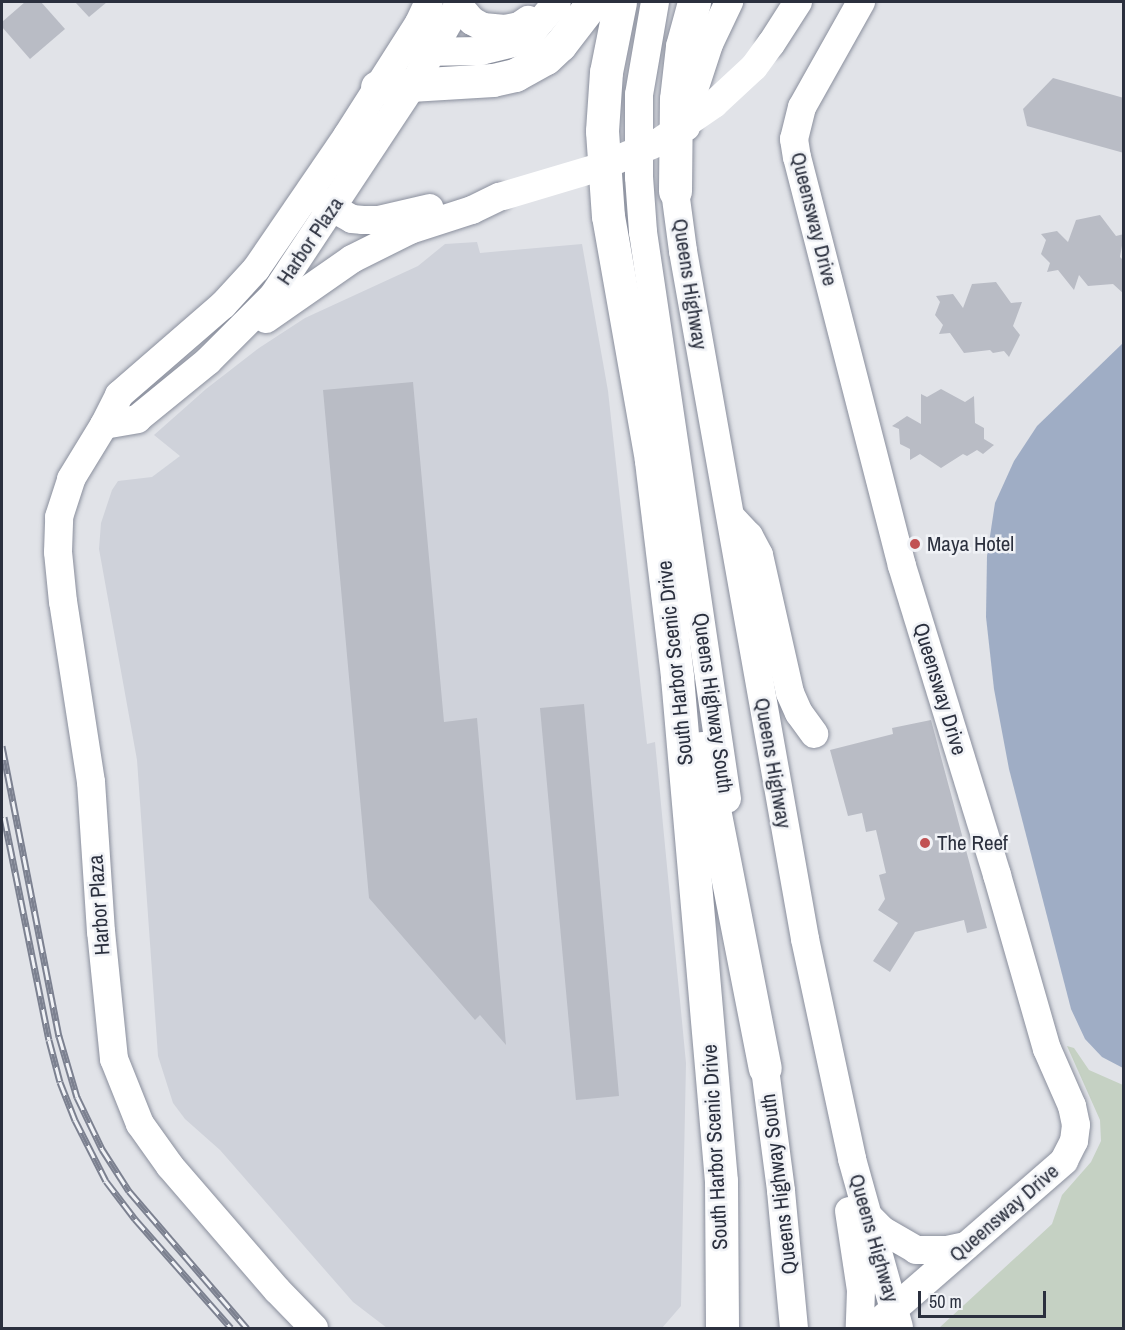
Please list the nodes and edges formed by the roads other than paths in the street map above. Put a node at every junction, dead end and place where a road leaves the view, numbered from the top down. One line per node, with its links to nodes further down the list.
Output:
1 (429, 2): 13 (main road, Harbor Plaza)
2 (550, 2): 11 (main road)
3 (557, 2): 12 (main road)
4 (593, 2): 14 (highway)
5 (620, 2): 23 (highway, South Harbor Scenic Drive)
6 (655, 2): 26 (main road, Queens Highway South)
7 (694, 2): 16 (highway)
8 (729, 2): 16 (main road)
9 (798, 2): 18 (main road, bridge)
10 (861, 2): 28 (main road, Queensway Drive)
11 (460, 4): 12 (main road, Harbor Plaza)
12 (434, 50): 13 (main road); 14 (main road, Harbor Plaza)
13 (398, 55): 15 (main road, Harbor Plaza)
14 (414, 83): 15 (highway); 19 (main road, Harbor Plaza)
15 (377, 87): 17 (main road, Harbor Plaza)
16 (675, 191): 22 (main road, Queens Highway)
17 (309, 193): 19 (main road); 21 (main road, Harbor Plaza)
18 (501, 196): 19 (main road); 20 (main road)
19 (332, 210): 20 (main road, Harbor Plaza)
20 (208, 362): 21 (main road, Harbor Plaza)
21 (104, 425): 32 (main road, Harbor Plaza)
22 (729, 514): 24 (main road); 25 (main road, Queens Highway)
23 (664, 555): 26 (highway); 31 (highway, South Harbor Scenic Drive)
24 (814, 734)
25 (820, 1012): 27 (main road, Queens Highway); 33 (main road)
26 (765, 1068): 29 (main road, Queens Highway South)
27 (865, 1213): 28 (main road); 30 (main road, Queens Highway)
28 (966, 1246): 30 (main road, Queensway Drive)
29 (794, 1319)
30 (897, 1319): 34 (main road)
31 (718, 1323)
32 (314, 1329)
33 (860, 1329)
34 (872, 1329)

